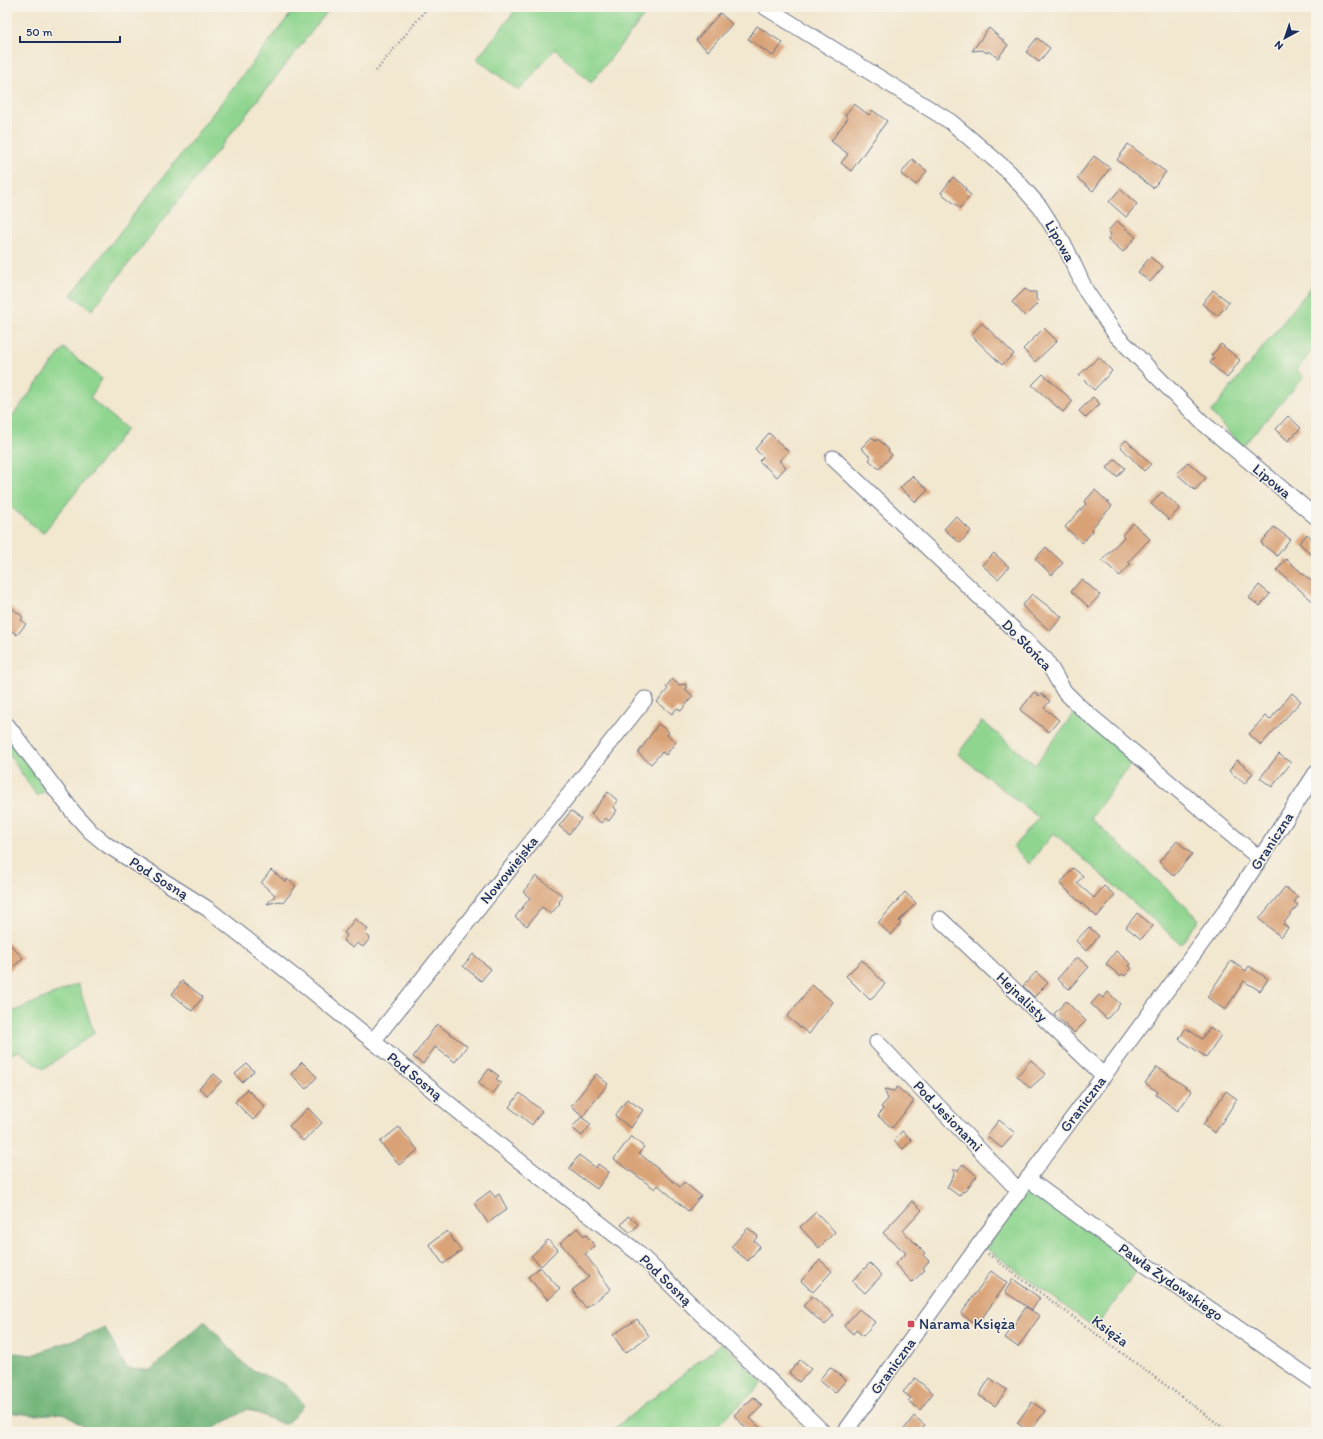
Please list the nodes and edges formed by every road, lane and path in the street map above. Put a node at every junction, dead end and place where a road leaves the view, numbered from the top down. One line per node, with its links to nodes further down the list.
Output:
1 (428, 7): 3 (path)
2 (766, 7): 5 (street, Lipowa)
3 (376, 71)
4 (833, 458): 9 (street, Do Słońca)
5 (1316, 517)
6 (645, 699): 11 (street, Nowowiejska)
7 (7, 725): 11 (street, Pod Sosną)
8 (1316, 773): 9 (street, Graniczna)
9 (1260, 859): 13 (street, Graniczna)
10 (940, 919): 13 (street, Hejnalisty)
11 (373, 1041): 18 (street, Pod Sosną)
12 (877, 1042): 15 (street, Pod Jesionami)
13 (1104, 1076): 14 (street, Graniczna)
14 (1028, 1179): 15 (street, Graniczna); 17 (street, Pawła Żydowskiego)
15 (1019, 1191): 16 (street, Graniczna)
16 (978, 1246): 19 (street, Graniczna); 20 (path, Księża)
17 (1316, 1382)
18 (823, 1432)
19 (845, 1432)
20 (1229, 1432)

